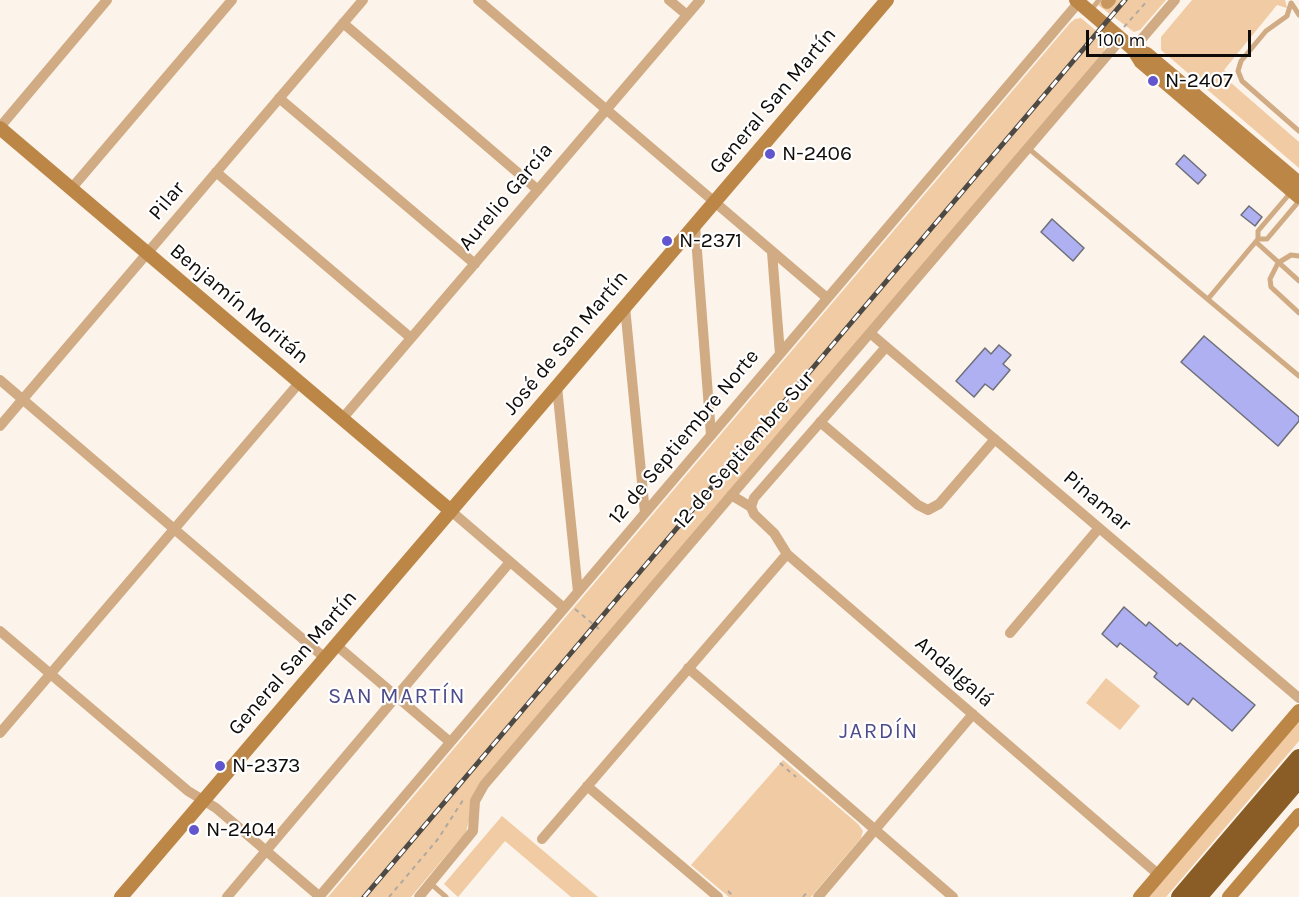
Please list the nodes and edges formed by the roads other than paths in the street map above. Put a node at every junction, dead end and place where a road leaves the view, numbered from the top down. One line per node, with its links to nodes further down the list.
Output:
1 (107, 0): 19 (street)
2 (232, 0): 23 (street)
3 (363, 0): 14 (street, Pilar)
4 (477, 0): 18 (street)
5 (669, 0): 12 (street)
6 (700, 0): 12 (street, Aurelio García)
7 (887, 0): 26 (main road, General San Martín)
8 (1099, 0): 11 (lane)
9 (1175, 0): 16 (street)
10 (1291, 2): 13 (lane); 20 (lane)
11 (1082, 5): 15 (main road); 35 (street, 12 de Septiembre Norte)
12 (687, 15): 18 (street, Aurelio García)
13 (1299, 15)
14 (343, 23): 17 (street, Pilar); 24 (street)
15 (1123, 33): 16 (main road); 21 (street, 12 de Septiembre Sur)
16 (1133, 49): 25 (main road)
17 (279, 98): 22 (street, Pilar); 33 (street)
18 (606, 110): 24 (street, Aurelio García); 26 (street)
19 (0, 128): 23 (main road, Benjamín Moritán)
20 (1299, 131)
21 (1028, 147): 36 (lane); 39 (street, 12 de Septiembre Sur)
22 (216, 172): 30 (street, Pilar); 40 (street)
23 (71, 189): 30 (main road, Benjamín Moritán)
24 (538, 190): 33 (street, Aurelio García)
25 (1298, 192): 28 (lane); 28 (lane)
26 (714, 203): 27 (main road, José de San Martín); 29 (street)
27 (695, 225): 37 (main road, José de San Martín); 51 (street)
28 (1257, 241): 32 (lane); 36 (lane)
29 (772, 252): 35 (street); 42 (street)
30 (147, 254): 45 (main road, Benjamín Moritán); 47 (street, Pilar)
31 (1299, 256): 32 (lane)
32 (1278, 263): 34 (lane); 38 (lane)
33 (475, 264): 40 (street, Aurelio García)
34 (1299, 281)
35 (827, 298): 42 (street, 12 de Septiembre Norte)
36 (1208, 299): 43 (lane)
37 (625, 307): 46 (main road, José de San Martín); 56 (street)
38 (1299, 313)
39 (870, 333): 41 (street, Pinamar); 53 (street, 12 de Septiembre Sur)
40 (411, 338): 48 (street, Aurelio García)
41 (886, 347): 49 (street); 52 (street, Pinamar)
42 (780, 354): 51 (street, 12 de Septiembre Norte)
43 (1299, 376)
44 (0, 381): 47 (street)
45 (299, 382): 48 (main road, Benjamín Moritán); 58 (street)
46 (557, 387): 55 (main road, José de San Martín); 61 (street)
47 (23, 400): 50 (street, Pilar); 58 (street)
48 (342, 419): 55 (main road, Benjamín Moritán)
49 (820, 422): 52 (street); 54 (street)
50 (0, 426)
51 (711, 435): 56 (street, 12 de Septiembre Norte)
52 (995, 439): 57 (street, Pinamar)
53 (731, 495): 54 (street, Andalgalá); 84 (street, 12 de Septiembre Sur)
54 (751, 507): 59 (street, Andalgalá)
55 (451, 511): 60 (street); 65 (main road, General San Martín)
56 (645, 513): 61 (street, 12 de Septiembre Norte)
57 (1099, 528): 64 (street); 70 (street, Pinamar)
58 (174, 529): 66 (street); 68 (street)
59 (786, 554): 67 (street); 72 (street, Andalgalá)
60 (510, 562): 62 (street); 69 (street)
61 (578, 592): 62 (street, 12 de Septiembre Norte)
62 (564, 608): 74 (street, 12 de Septiembre Norte)
63 (0, 630): 68 (street)
64 (1010, 633)
65 (336, 645): 66 (main road, General San Martín); 69 (street)
66 (325, 658): 78 (main road, General San Martín)
67 (688, 668): 77 (street); 80 (street)
68 (51, 674): 73 (street); 78 (street)
69 (396, 697): 74 (street); 82 (street)
70 (1299, 698)
71 (1299, 711): 83 (main road)
72 (973, 714): 80 (street); 83 (street, Andalgalá)
73 (0, 733)
74 (450, 742): 87 (street, 12 de Septiembre Norte)
75 (1299, 758): 94 (highway)
76 (1299, 779): 95 (highway)
77 (587, 786): 81 (street); 90 (street)
78 (203, 801): 82 (street); 85 (main road, General San Martín)
79 (1299, 815): 96 (main road)
80 (875, 830): 91 (street); 92 (street)
81 (542, 839)
82 (266, 851): 86 (street); 87 (street)
83 (1159, 875): 93 (main road)
84 (430, 883): 88 (street, 12 de Septiembre Sur); 89 (lane)
85 (121, 897)
86 (227, 897)
87 (319, 897)
88 (419, 897)
89 (446, 897)
90 (718, 897)
91 (818, 897)
92 (953, 897)
93 (1140, 897)
94 (1180, 897)
95 (1198, 897)
96 (1229, 897)

